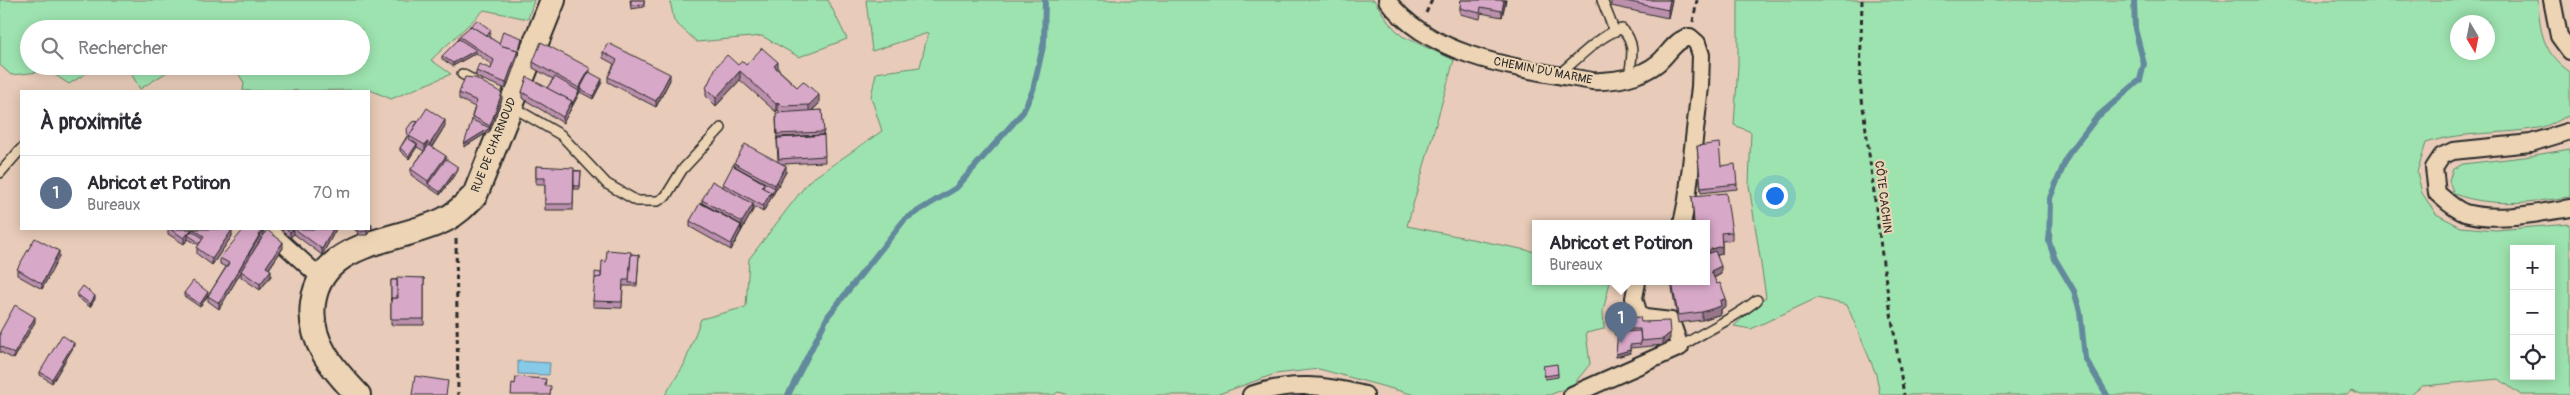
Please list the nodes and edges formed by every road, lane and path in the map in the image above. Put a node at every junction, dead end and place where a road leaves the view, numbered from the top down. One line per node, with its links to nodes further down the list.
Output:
1 (553, 0): 12 (street, RUE DE CHARNOUD)
2 (1387, 0): 9 (street, CHEMIN DU MARME)
3 (1602, 0): 6 (lane)
4 (1862, 0): 30 (path, CÔTE CACHIN)
5 (2552, 0): 7 (street)
6 (1614, 30): 9 (lane); 10 (lane)
7 (2570, 51)
8 (462, 74): 11 (lane)
9 (1557, 75): 10 (street, CHEMIN DU MARME)
10 (1629, 76): 19 (street, CHEMIN DU MARME)
11 (487, 86)
12 (509, 99): 13 (lane); 18 (street, RUE DE CHARNOUD)
13 (721, 128)
14 (2570, 131): 17 (street)
15 (20, 150): 16 (lane)
16 (0, 173)
17 (2570, 208)
18 (455, 213): 21 (street, RUE DE CHARNOUD); 26 (path)
19 (1683, 220)
20 (268, 230): 21 (street)
21 (320, 278): 25 (street)
22 (1636, 285): 24 (street)
23 (1757, 300): 24 (lane)
24 (1680, 347): 29 (street)
25 (358, 395)
26 (458, 395)
27 (1251, 395): 28 (street)
28 (1365, 395)
29 (1572, 395)
30 (1904, 395)

